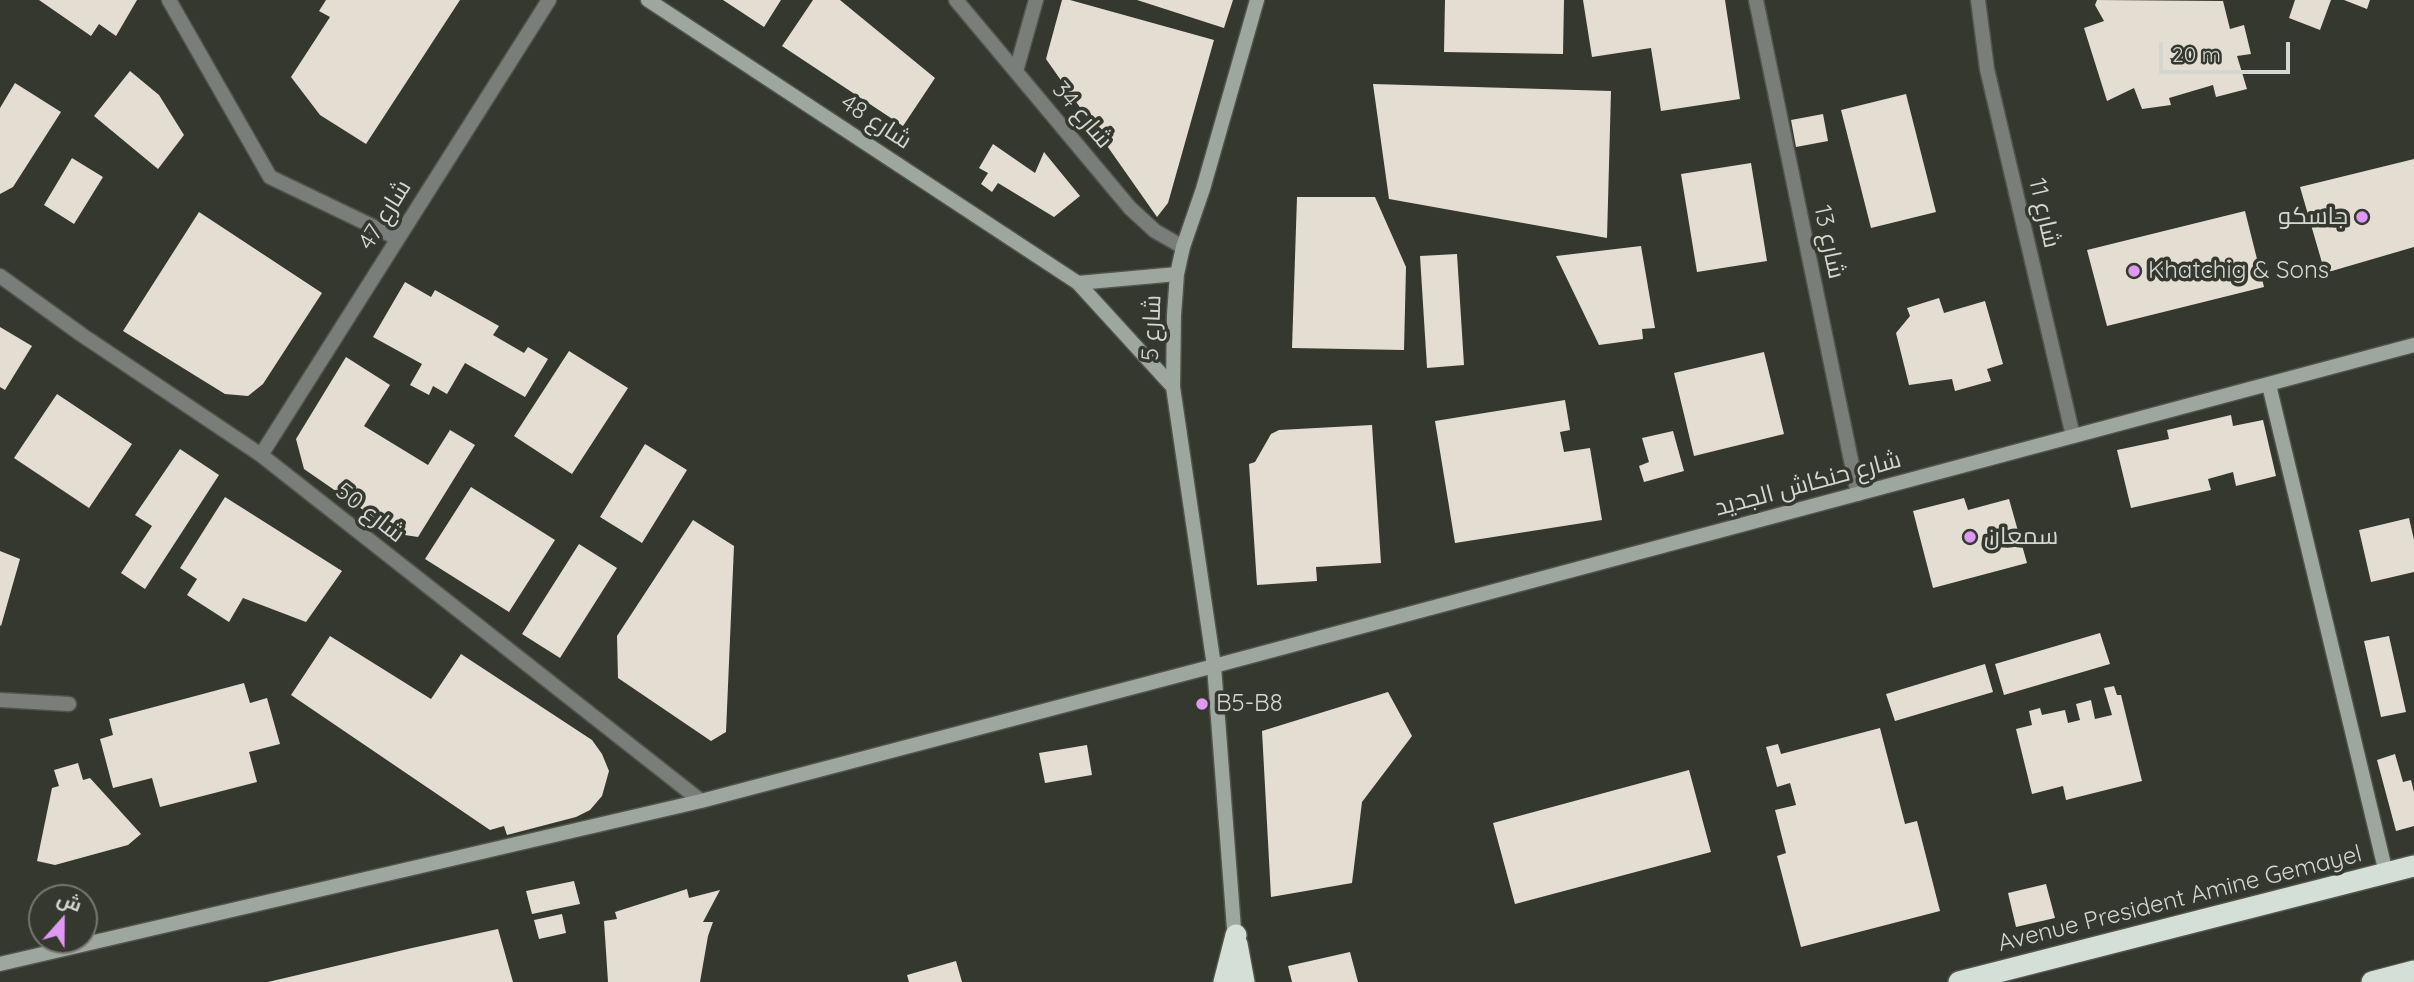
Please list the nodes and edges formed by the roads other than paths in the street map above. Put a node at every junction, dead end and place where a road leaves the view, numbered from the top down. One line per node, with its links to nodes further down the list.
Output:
1 (169, 0): 10 (street)
2 (549, 0): 10 (street, شارع 47)
3 (648, 0): 14 (street, شارع 48)
4 (957, 0): 9 (street, شارع 34)
5 (1037, 0): 9 (street)
6 (1257, 0): 11 (street, شارع 5)
7 (1756, 0): 20 (street, شارع 13)
8 (1978, 0): 18 (street, شارع 11)
9 (1016, 71): 11 (street, شارع 34)
10 (397, 237): 19 (street, شارع 47)
11 (1183, 247): 12 (street, شارع 5)
12 (1177, 274): 14 (street); 17 (street, شارع 5)
13 (0, 276): 19 (street, شارع 50)
14 (1079, 283): 17 (street, شارع 48)
15 (2414, 345): 16 (street, شارع حنكاش الجديد)
16 (2269, 385): 18 (street, شارع حنكاش الجديد); 26 (street)
17 (1172, 387): 21 (street, شارع 5)
18 (2073, 436): 20 (street, شارع حنكاش الجديد)
19 (261, 455): 24 (street, شارع 50)
20 (1858, 494): 21 (street, شارع حنكاش الجديد)
21 (1214, 666): 24 (street, شارع حنكاش الجديد); 27 (street, شارع 5)
22 (0, 700): 23 (street)
23 (69, 704)
24 (701, 801): 28 (street, شارع حنكاش الجديد)
25 (2414, 866): 26 (highway, Avenue President Amine Gemayel)
26 (2386, 873): 33 (highway, Avenue President Amine Gemayel)
27 (1236, 935): 30 (highway); 31 (street, شارع 5); 32 (highway)
28 (0, 964)
29 (2414, 971): 34 (highway)
30 (1224, 982)
31 (1232, 982)
32 (1244, 982)
33 (1959, 982)
34 (2372, 982)

